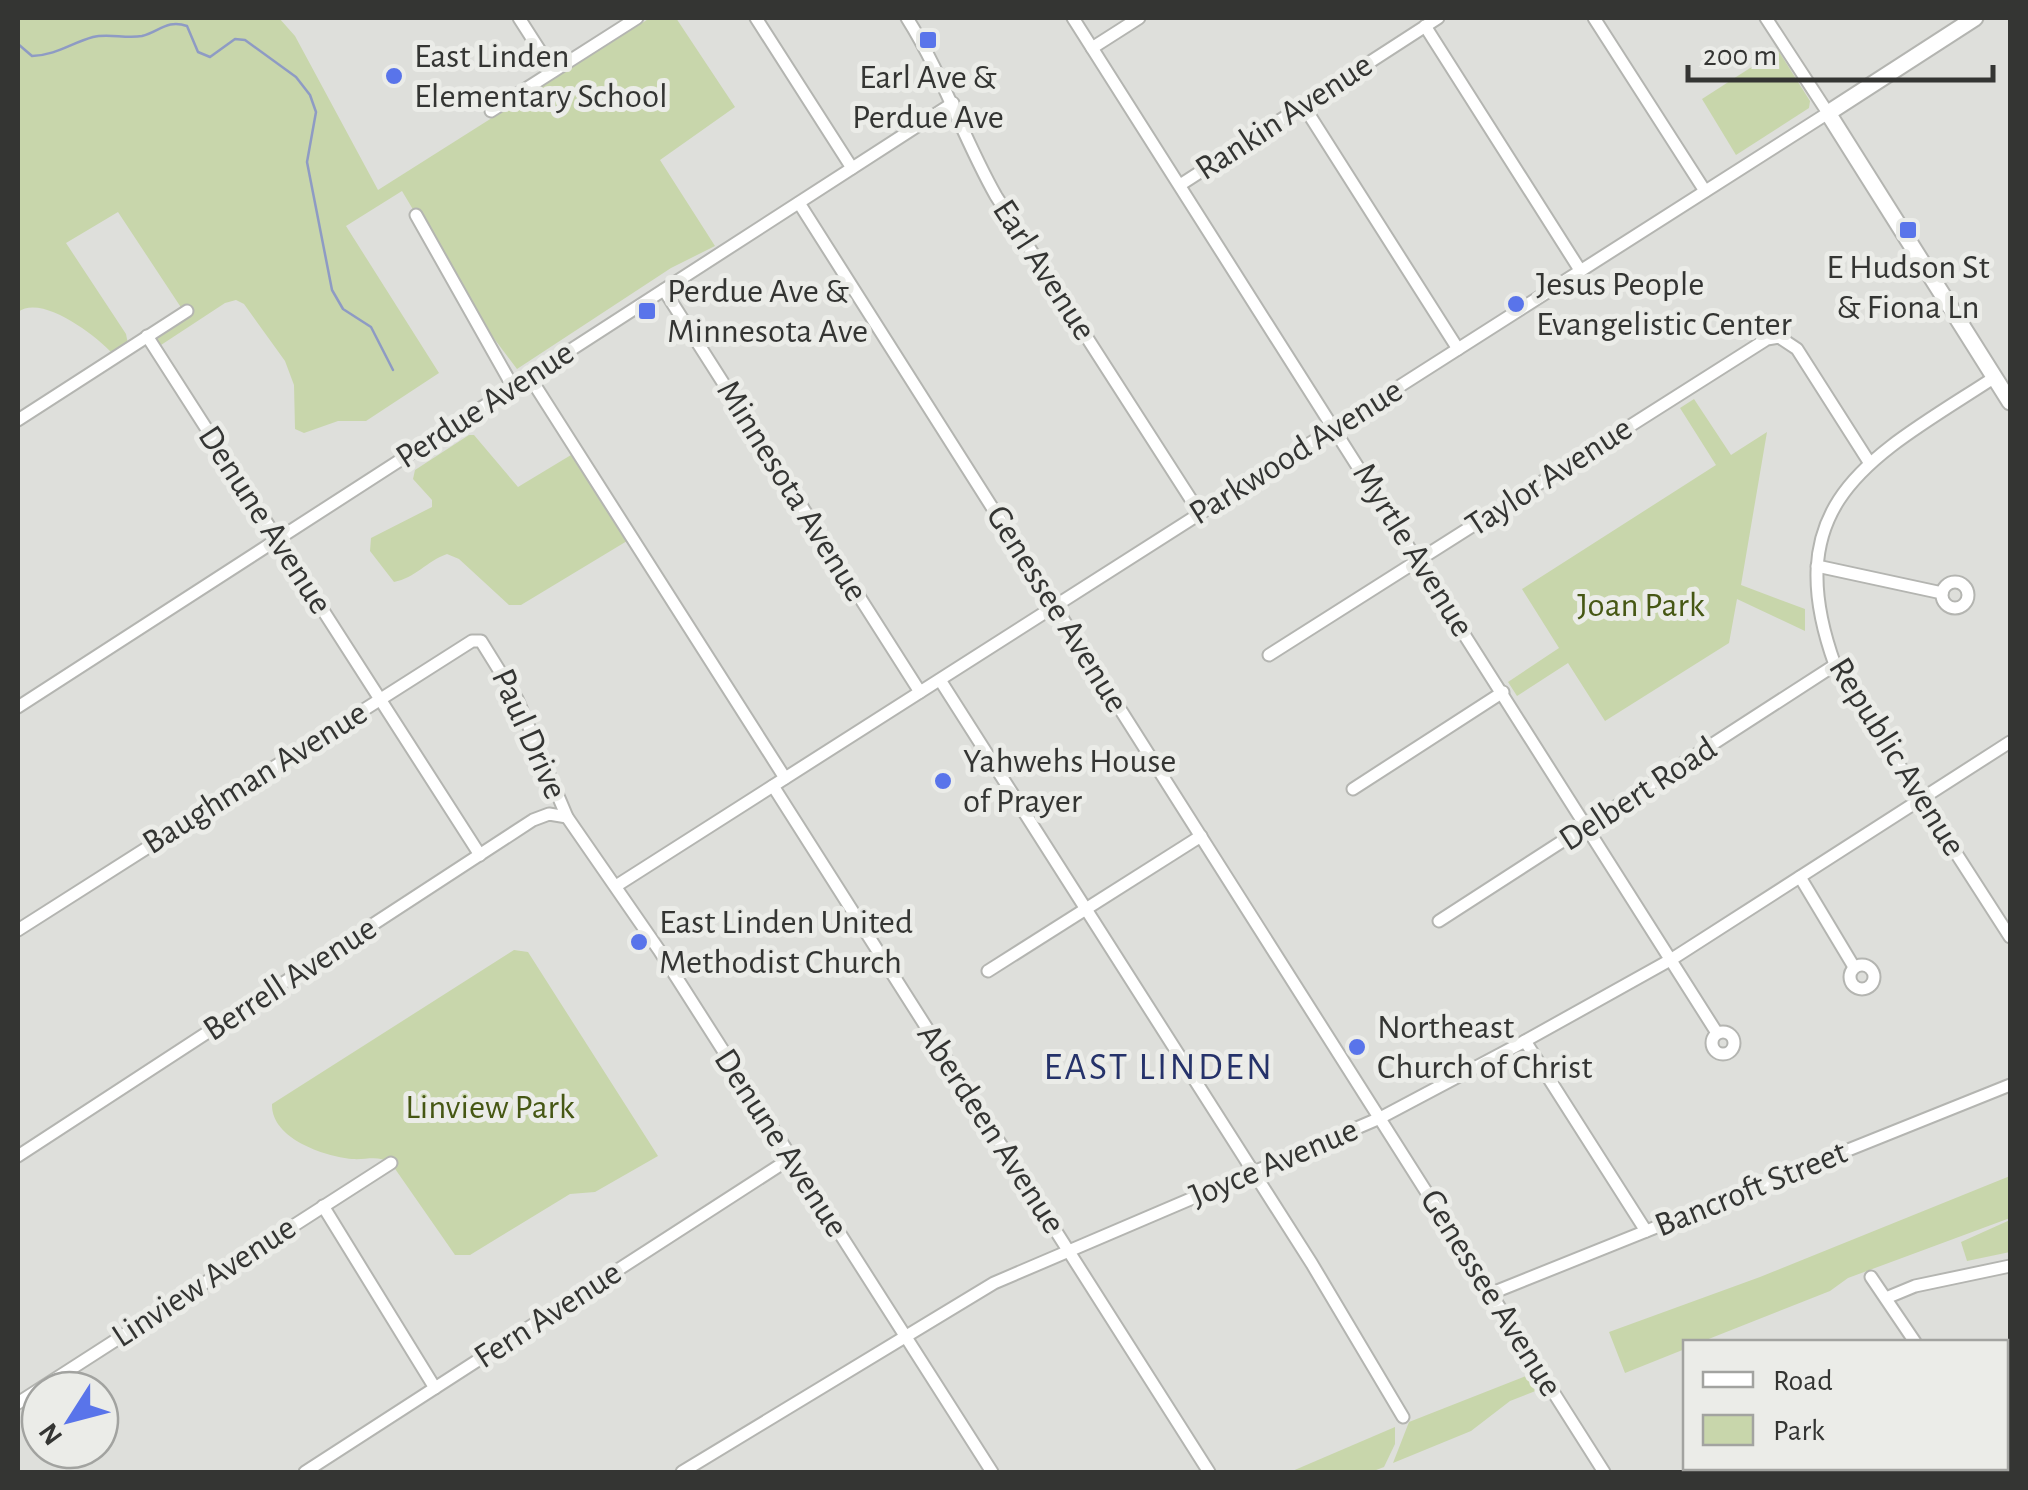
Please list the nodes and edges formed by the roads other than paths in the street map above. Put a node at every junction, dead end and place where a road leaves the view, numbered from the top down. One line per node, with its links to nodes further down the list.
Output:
1 (520, 18): 13 (street)
2 (637, 18): 13 (street)
3 (756, 18): 18 (street)
4 (907, 18): 14 (street, Earl Avenue)
5 (1073, 18): 12 (street, Myrtle Avenue)
6 (1139, 18): 12 (street)
7 (1438, 18): 11 (street, Rankin Avenue)
8 (1594, 18): 20 (street)
9 (1766, 18): 17 (street)
10 (1975, 18): 17 (main road, Parkwood Avenue)
11 (1424, 26): 15 (street, Rankin Avenue); 23 (street)
12 (1092, 48): 19 (street, Myrtle Avenue)
13 (553, 71): 16 (street)
14 (953, 103): 18 (street, Perdue Avenue); 35 (street, Earl Avenue)
15 (1303, 105): 19 (street, Rankin Avenue); 27 (street)
16 (492, 110)
17 (1828, 113): 20 (street, Parkwood Avenue); 29 (main road)
18 (852, 168): 21 (street, Perdue Avenue)
19 (1180, 185): 33 (street, Myrtle Avenue)
20 (1705, 191): 23 (street, Parkwood Avenue)
21 (799, 203): 24 (street, Perdue Avenue); 40 (street, Genessee Avenue)
22 (416, 215): 30 (street)
23 (1580, 270): 27 (street, Parkwood Avenue)
24 (664, 290): 28 (street, Perdue Avenue); 45 (street, Minnesota Avenue)
25 (187, 311): 26 (street)
26 (148, 336): 32 (street); 36 (street, Denune Avenue)
27 (1458, 349): 33 (street, Parkwood Avenue)
28 (530, 376): 30 (street, Perdue Avenue); 50 (street)
29 (1994, 377): 31 (main road); 34 (street)
30 (513, 387): 36 (street, Perdue Avenue)
31 (2010, 402)
32 (18, 420)
33 (1335, 427): 35 (street, Parkwood Avenue); 37 (street, Myrtle Avenue)
34 (1868, 462): 37 (street, Taylor Avenue); 38 (street)
35 (1199, 512): 40 (street, Parkwood Avenue)
36 (277, 539): 47 (street, Denune Avenue); 48 (street, Perdue Avenue)
37 (1419, 560): 42 (street, Taylor Avenue); 46 (street, Myrtle Avenue)
38 (1817, 566): 39 (street); 43 (street, Republic Avenue)
39 (1942, 593)
40 (1056, 606): 44 (street, Parkwood Avenue); 56 (street, Genessee Avenue)
41 (491, 651): 47 (street, Baughman Avenue); 54 (street, Paul Drive)
42 (1269, 655)
43 (1835, 664): 53 (street, Republic Avenue); 55 (street, Delbert Road)
44 (940, 680): 45 (street, Parkwood Avenue); 60 (street)
45 (920, 692): 50 (street, Parkwood Avenue)
46 (1503, 692): 52 (street); 55 (street, Myrtle Avenue)
47 (379, 699): 57 (street, Denune Avenue); 62 (street, Baughman Avenue)
48 (18, 706)
49 (2010, 742): 53 (street, Joyce Avenue)
50 (785, 778): 51 (street, Parkwood Avenue)
51 (772, 786): 59 (street, Parkwood Avenue); 77 (street, Aberdeen Avenue)
52 (1353, 789)
53 (1922, 799): 58 (street, Joyce Avenue); 63 (street, Republic Avenue)
54 (566, 817): 57 (street, Berrell Avenue); 59 (street, Denune Avenue)
55 (1588, 826): 61 (street, Delbert Road); 64 (street, Myrtle Avenue)
56 (1201, 836): 60 (street); 70 (street, Genessee Avenue)
57 (480, 855): 71 (street, Berrell Avenue)
58 (1800, 878): 64 (street, Joyce Avenue); 65 (street)
59 (616, 886): 72 (street, Denune Avenue)
60 (1085, 908): 66 (street); 74 (street)
61 (1439, 922)
62 (18, 930)
63 (2010, 937)
64 (1672, 959): 67 (street, Myrtle Avenue); 68 (street, Joyce Avenue)
65 (1854, 967)
66 (988, 970)
67 (1717, 1034)
68 (1525, 1041): 70 (street, Joyce Avenue); 76 (street)
69 (2010, 1085): 76 (street, Bancroft Street)
70 (1380, 1118): 74 (street, Joyce Avenue); 80 (street, Genessee Avenue)
71 (18, 1156)
72 (791, 1158): 82 (street, Denune Avenue); 84 (street, Fern Avenue)
73 (391, 1163): 75 (street, Linview Avenue)
74 (1252, 1173): 77 (street, Joyce Avenue); 86 (street)
75 (323, 1206): 84 (street); 85 (street, Linview Avenue)
76 (1646, 1231): 80 (street, Bancroft Street)
77 (1069, 1250): 82 (street, Joyce Avenue); 90 (street, Aberdeen Avenue)
78 (2010, 1266): 81 (street)
79 (1872, 1277): 81 (street)
80 (1492, 1293): 91 (street, Genessee Avenue)
81 (1886, 1298): 83 (street)
82 (904, 1336): 88 (street, Joyce Avenue); 89 (street, Denune Avenue)
83 (1914, 1340)
84 (435, 1388): 87 (street, Fern Avenue)
85 (18, 1403)
86 (1403, 1417)
87 (305, 1472)
88 (682, 1472)
89 (992, 1472)
90 (1209, 1472)
91 (1604, 1472)

